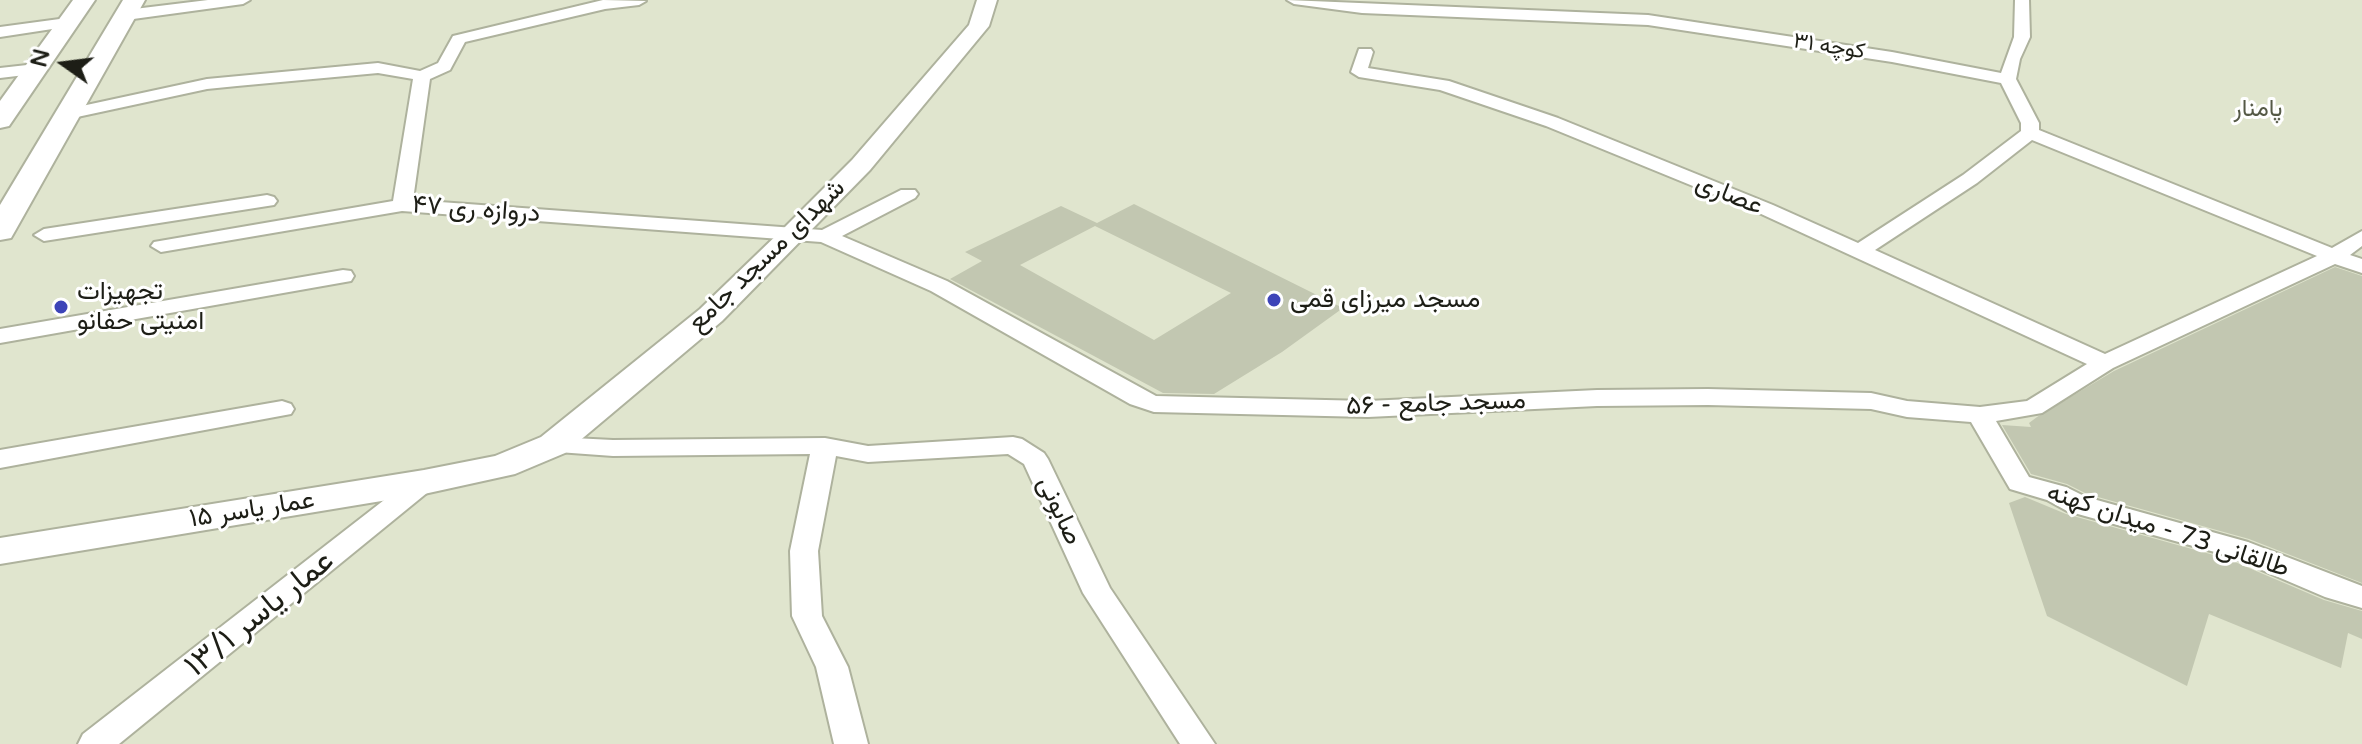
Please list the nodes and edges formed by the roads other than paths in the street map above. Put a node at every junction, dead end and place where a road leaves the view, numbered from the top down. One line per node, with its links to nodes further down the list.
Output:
1 (84, 0): 8 (main road)
2 (243, 0): 7 (street)
3 (987, 0): 22 (main road, شهدای مسجد جامع)
4 (1294, 0): 14 (street, کوچه ۳۱)
5 (2022, 0): 14 (street)
6 (639, 1): 13 (street)
7 (130, 8): 15 (main road)
8 (67, 23): 9 (street); 11 (main road)
9 (0, 32)
10 (1365, 52): 27 (street, عصاری)
11 (36, 69): 12 (street); 16 (main road)
12 (0, 73)
13 (422, 76): 15 (street); 20 (street)
14 (2008, 79): 17 (street)
15 (68, 114): 21 (main road)
16 (0, 120)
17 (2030, 133): 27 (street); 28 (street)
18 (908, 194): 24 (street)
19 (267, 201): 23 (street)
20 (402, 205): 22 (street, دروازه ری ۴۷); 26 (street, دروازه ری ۴۷)
21 (0, 231)
22 (794, 234): 24 (street, ۵۶ - مسجد جامع); 35 (main road, شهدای مسجد جامع)
23 (44, 235)
24 (825, 236): 34 (street, ۵۶ - مسجد جامع)
25 (2362, 237): 28 (street, ۵۶ - مسجد جامع)
26 (161, 246)
27 (1858, 252): 32 (street, عصاری)
28 (2334, 256): 29 (street); 32 (street, ۵۶ - مسجد جامع)
29 (2362, 267)
30 (343, 276): 31 (street)
31 (0, 336)
32 (2105, 363): 34 (street, ۵۶ - مسجد جامع)
33 (282, 409): 37 (street)
34 (1980, 415): 41 (street, طالقانی 73 - میدان کهنه)
35 (553, 445): 36 (street, صابونی); 38 (main road, شهدای مسجد جامع)
36 (825, 446): 43 (street); 44 (street, صابونی)
37 (0, 459)
38 (503, 466): 39 (main road, عمار یاسر ۱۵)
39 (424, 482): 40 (main road, عمار یاسر ۱۵); 42 (street, عمار یاسر ۱۳/۱)
40 (0, 551)
41 (2362, 597)
42 (95, 744)
43 (851, 744)
44 (1198, 744)

